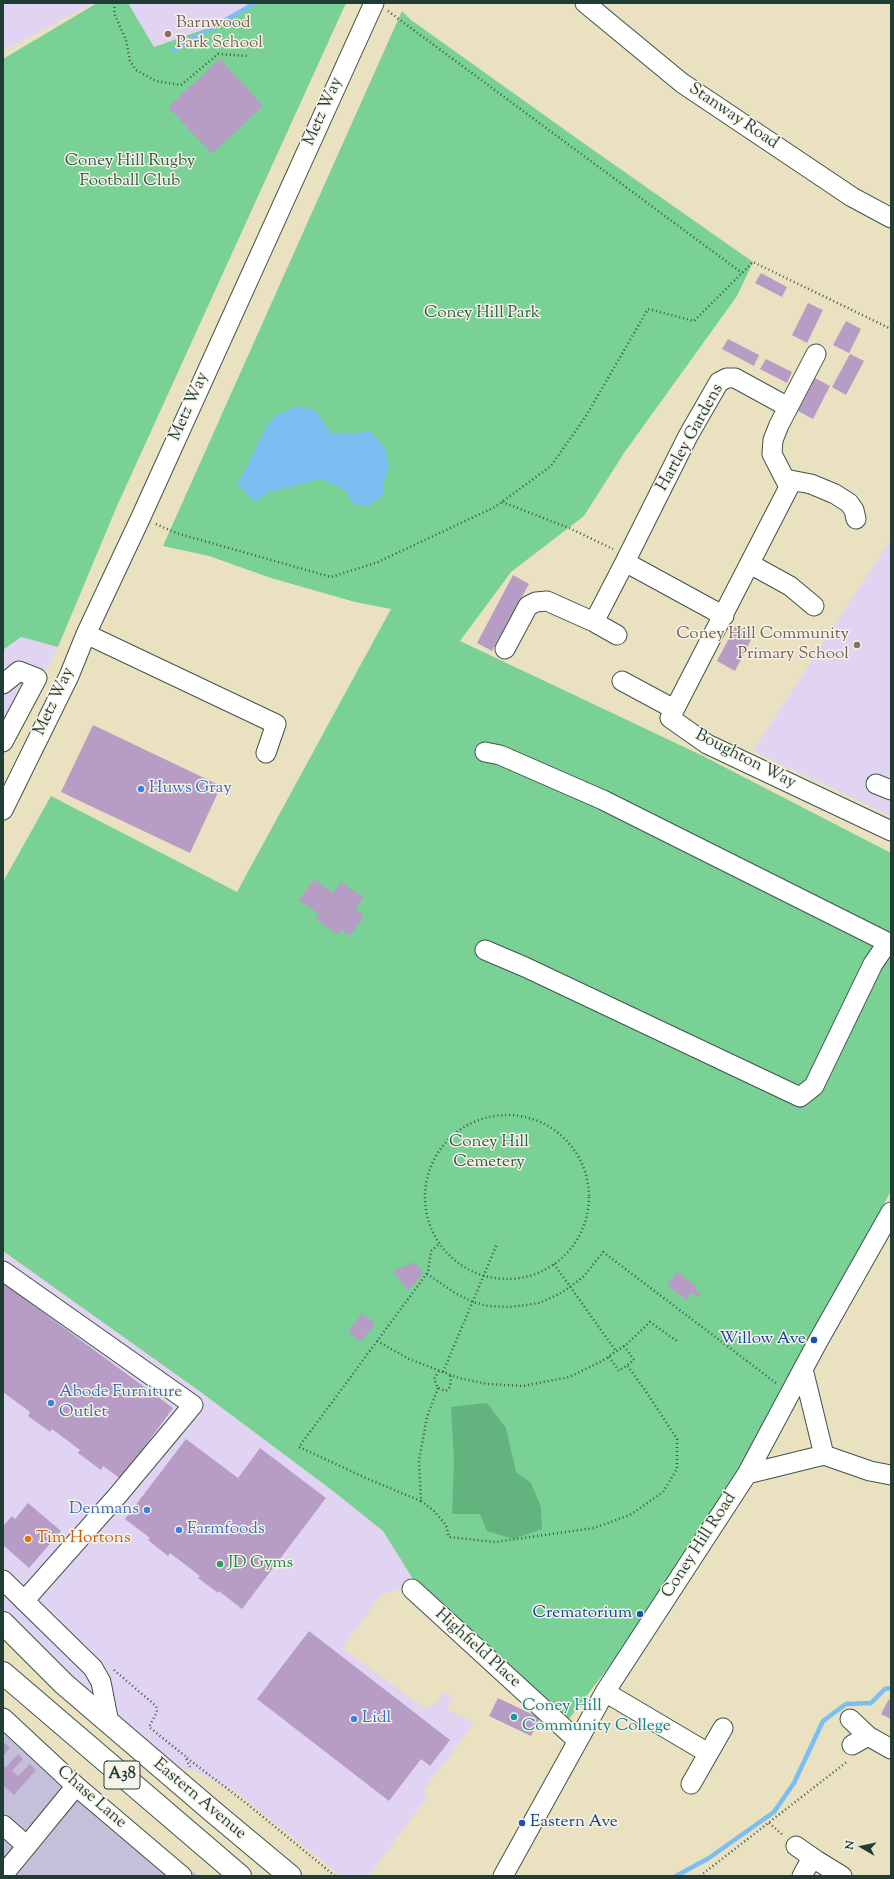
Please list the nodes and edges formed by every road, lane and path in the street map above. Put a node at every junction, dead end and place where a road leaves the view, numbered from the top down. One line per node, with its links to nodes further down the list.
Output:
1 (115, 3): 5 (path)
2 (374, 3): 13 (street, Metz Way)
3 (585, 3): 6 (street, Stanway Road)
4 (401, 22): 7 (path)
5 (248, 56)
6 (891, 218)
7 (742, 273): 8 (path); 12 (path)
8 (891, 329)
9 (816, 354): 10 (street)
10 (788, 407): 11 (street); 15 (street, Hartley Gardens)
11 (785, 479): 14 (street); 16 (street)
12 (502, 502): 13 (path); 15 (path)
13 (141, 517): 20 (street, Metz Way)
14 (856, 519)
15 (626, 559): 18 (street); 19 (street, Hartley Gardens)
16 (750, 564): 17 (street); 18 (street)
17 (814, 606)
18 (724, 616): 25 (street)
19 (594, 622): 21 (street); 22 (street)
20 (86, 634): 28 (street); 29 (street, Metz Way)
21 (616, 635)
22 (506, 649)
23 (622, 681): 25 (street)
24 (3, 684): 26 (street)
25 (674, 709): 30 (street, Boughton Way)
26 (3, 742)
27 (485, 752): 31 (street)
28 (266, 753)
29 (3, 810)
30 (891, 831)
31 (890, 943): 32 (street)
32 (484, 950)
33 (891, 1212): 48 (street, Coney Hill Road)
34 (439, 1244): 36 (path); 38 (path); 39 (path)
35 (497, 1244): 39 (path)
36 (554, 1264): 39 (path); 40 (path)
37 (3, 1271): 60 (street)
38 (427, 1274): 41 (path); 42 (path)
39 (484, 1276): 41 (path)
40 (570, 1288): 41 (path); 45 (path); 52 (path)
41 (474, 1302): 50 (path)
42 (377, 1341): 49 (path); 57 (path)
43 (677, 1341): 44 (path)
44 (624, 1346): 45 (path); 47 (path)
45 (616, 1351): 46 (path)
46 (609, 1357): 47 (path); 51 (path)
47 (626, 1365): 57 (path)
48 (803, 1369): 54 (street); 55 (street, Coney Hill Road)
49 (439, 1371): 50 (path); 53 (path)
50 (444, 1372): 51 (path)
51 (450, 1375): 53 (path)
52 (776, 1384)
53 (438, 1388): 57 (path)
54 (824, 1455): 55 (street); 56 (street)
55 (747, 1474): 64 (street, Coney Hill Road)
56 (891, 1475)
57 (421, 1501)
58 (3, 1580): 60 (street)
59 (412, 1589): 70 (street, Highfield Place)
60 (24, 1601): 67 (street)
61 (3, 1623): 67 (highway, Eastern Avenue / A38)
62 (3, 1673): 83 (highway, Eastern Avenue / A38)
63 (124, 1678): 73 (path)
64 (605, 1692): 70 (street, Coney Hill Road); 72 (street)
65 (3, 1718): 76 (street, Chase Lane)
66 (850, 1719): 69 (street)
67 (108, 1723): 84 (highway, Eastern Avenue / A38)
68 (723, 1728): 72 (street)
69 (860, 1740): 71 (street); 87 (path)
70 (578, 1741): 86 (street, Coney Hill Road)
71 (891, 1749)
72 (708, 1753): 75 (street)
73 (185, 1756): 74 (path); 85 (path)
74 (191, 1769)
75 (691, 1784)
76 (76, 1786): 78 (street); 82 (street, Chase Lane)
77 (3, 1825): 78 (street)
78 (27, 1846): 81 (street)
79 (796, 1846): 80 (street)
80 (816, 1860): 88 (street); 89 (street)
81 (3, 1875)
82 (182, 1876)
83 (240, 1876)
84 (290, 1876)
85 (335, 1876)
86 (503, 1876)
87 (700, 1876)
88 (802, 1876)
89 (842, 1876)

